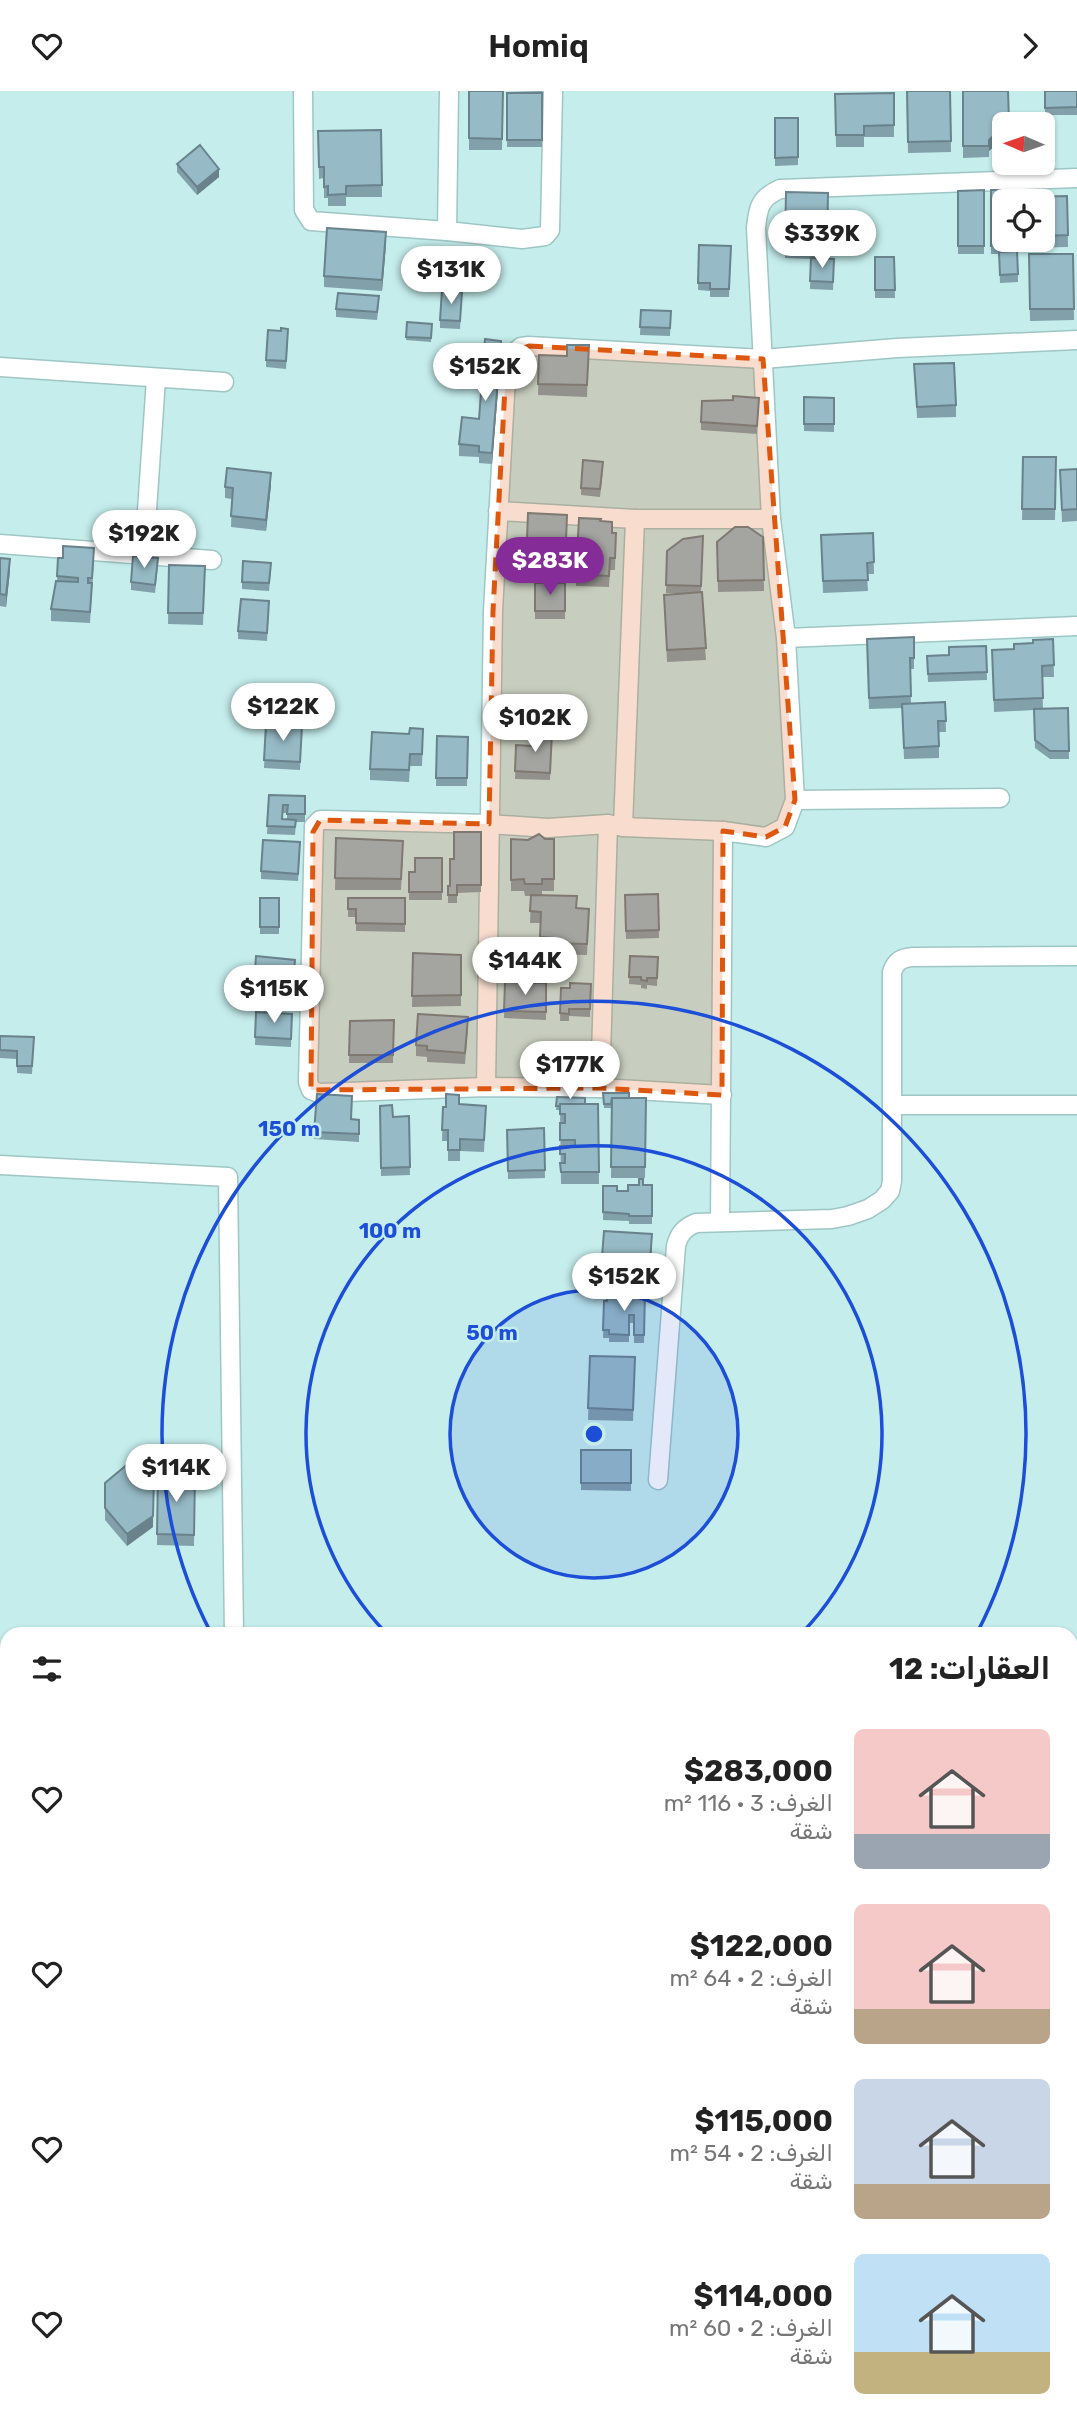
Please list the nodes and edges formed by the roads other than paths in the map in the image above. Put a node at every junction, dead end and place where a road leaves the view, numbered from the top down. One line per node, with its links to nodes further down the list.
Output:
1 (303, 91): 5 (street)
2 (449, 91): 5 (street)
3 (553, 91): 5 (street)
4 (1077, 178): 7 (street)
5 (447, 231)
6 (1077, 340): 7 (street)
7 (763, 359): 11 (street); 13 (street)
8 (0, 367): 9 (street)
9 (156, 379): 10 (street); 15 (street)
10 (224, 382)
11 (498, 511): 12 (street); 21 (street)
12 (635, 519): 13 (street); 22 (street)
13 (771, 519): 18 (street)
14 (0, 544): 15 (street)
15 (144, 554): 16 (street)
16 (212, 560)
17 (1077, 627): 18 (street)
18 (786, 638): 20 (street)
19 (1000, 798): 20 (street)
20 (795, 800): 23 (street)
21 (489, 824): 22 (street); 25 (street); 25 (street)
22 (615, 826): 23 (street); 26 (street)
23 (723, 831): 27 (street)
24 (1077, 956): 28 (street)
25 (486, 1087): 26 (street)
26 (600, 1088): 27 (street)
27 (722, 1095): 31 (street)
28 (893, 1105): 29 (street); 31 (street)
29 (1077, 1105)
30 (0, 1165): 33 (street)
31 (719, 1222): 32 (street)
32 (658, 1480)
33 (234, 1627)

